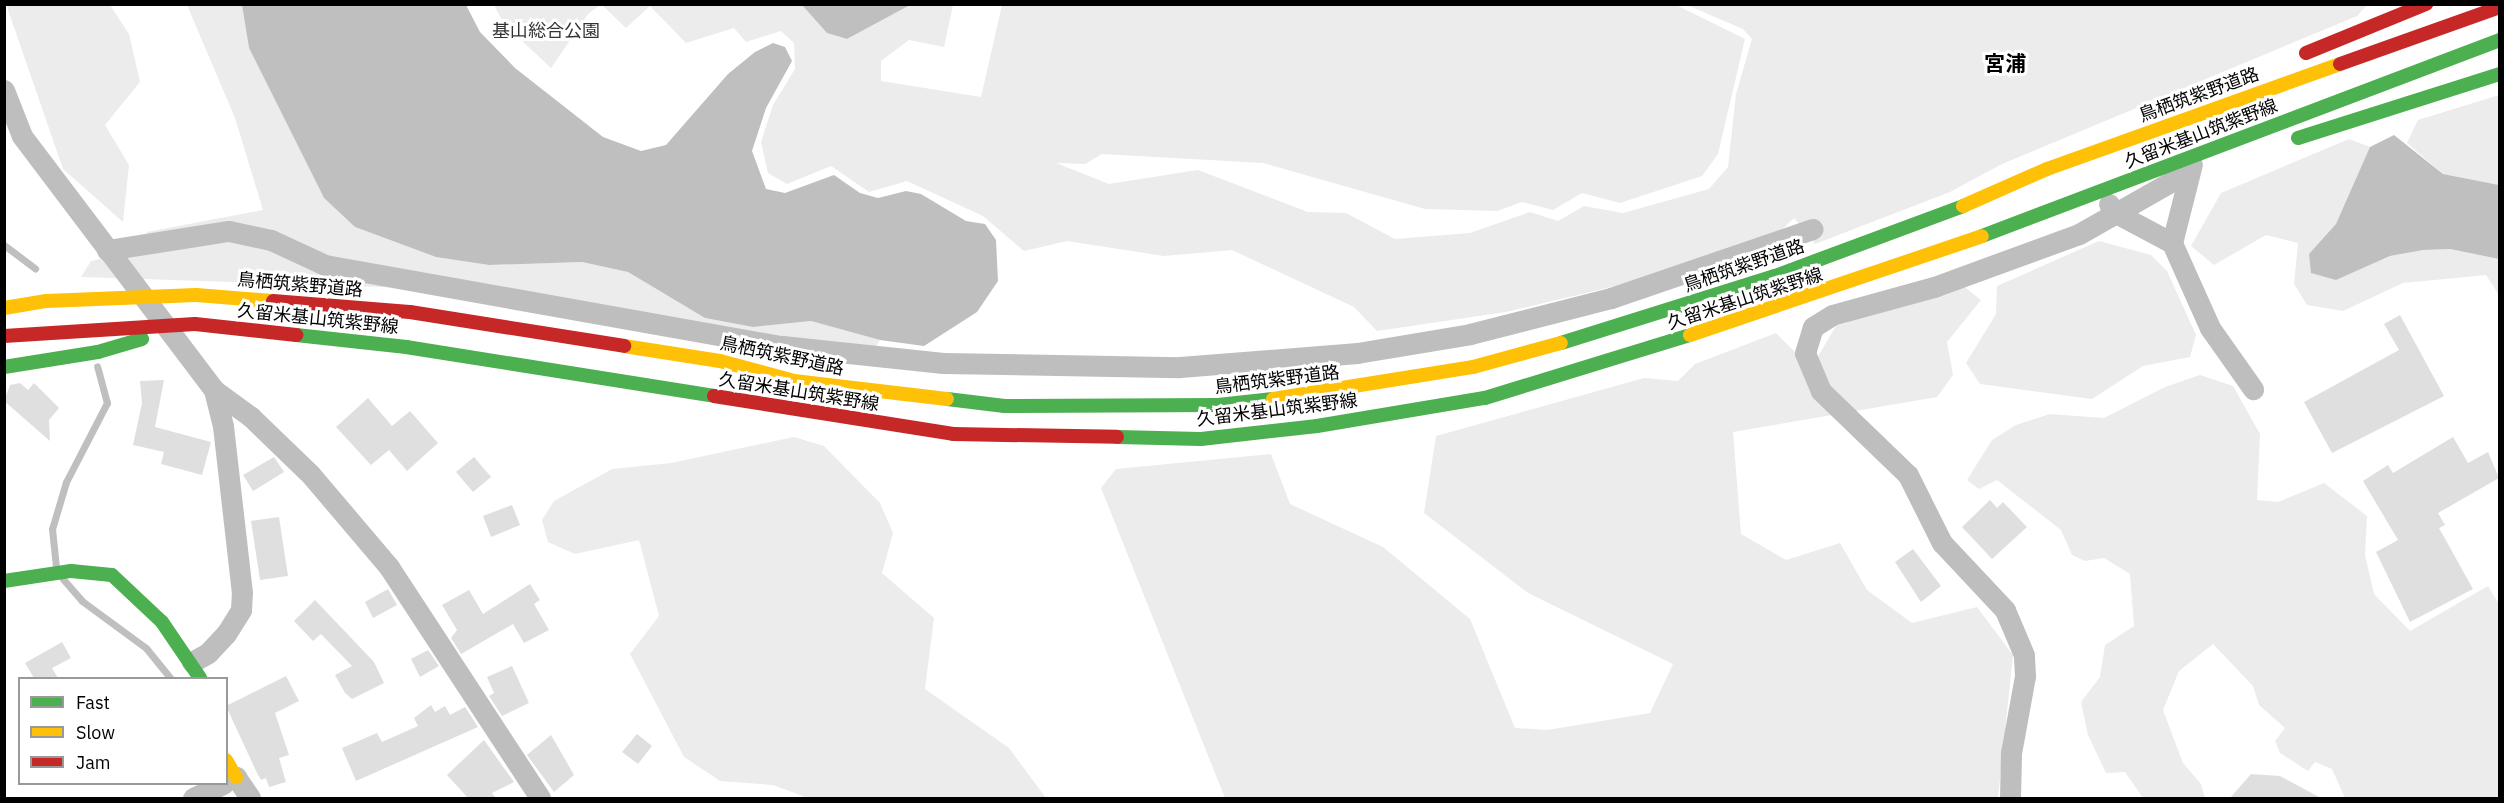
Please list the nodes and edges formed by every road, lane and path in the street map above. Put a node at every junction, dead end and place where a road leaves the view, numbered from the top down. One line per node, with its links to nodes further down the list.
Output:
1 (2426, 4): 4 (main road)
2 (2499, 7): 11 (main road, 鳥栖筑紫野道路)
3 (2499, 40): 10 (main road, 久留米基山筑紫野線)
4 (2296, 58)
5 (2499, 74): 8 (main road)
6 (2222, 89): 11 (main road)
7 (4, 90): 16 (street)
8 (2281, 143)
9 (2224, 161): 10 (main road)
10 (2192, 163): 12 (main road, 久留米基山筑紫野線); 13 (street); 15 (street)
11 (2047, 169): 18 (main road, 鳥栖筑紫野道路)
12 (2102, 193): 13 (street); 20 (main road, 久留米基山筑紫野線)
13 (2114, 212): 15 (street); 32 (street)
14 (1814, 229): 16 (street)
15 (2172, 243): 23 (street)
16 (112, 256): 24 (street)
17 (61, 285): 18 (main road)
18 (196, 295): 19 (main road, 鳥栖筑紫野道路)
19 (4, 308)
20 (195, 324): 21 (main road, 久留米基山筑紫野線); 22 (main road)
21 (4, 336)
22 (4, 367)
23 (2253, 389)
24 (214, 390): 26 (street); 31 (street)
25 (4, 581): 26 (main road)
26 (196, 670)
27 (228, 775): 30 (street)
28 (213, 785): 29 (street)
29 (193, 798)
30 (250, 798)
31 (540, 798)
32 (2010, 798)

